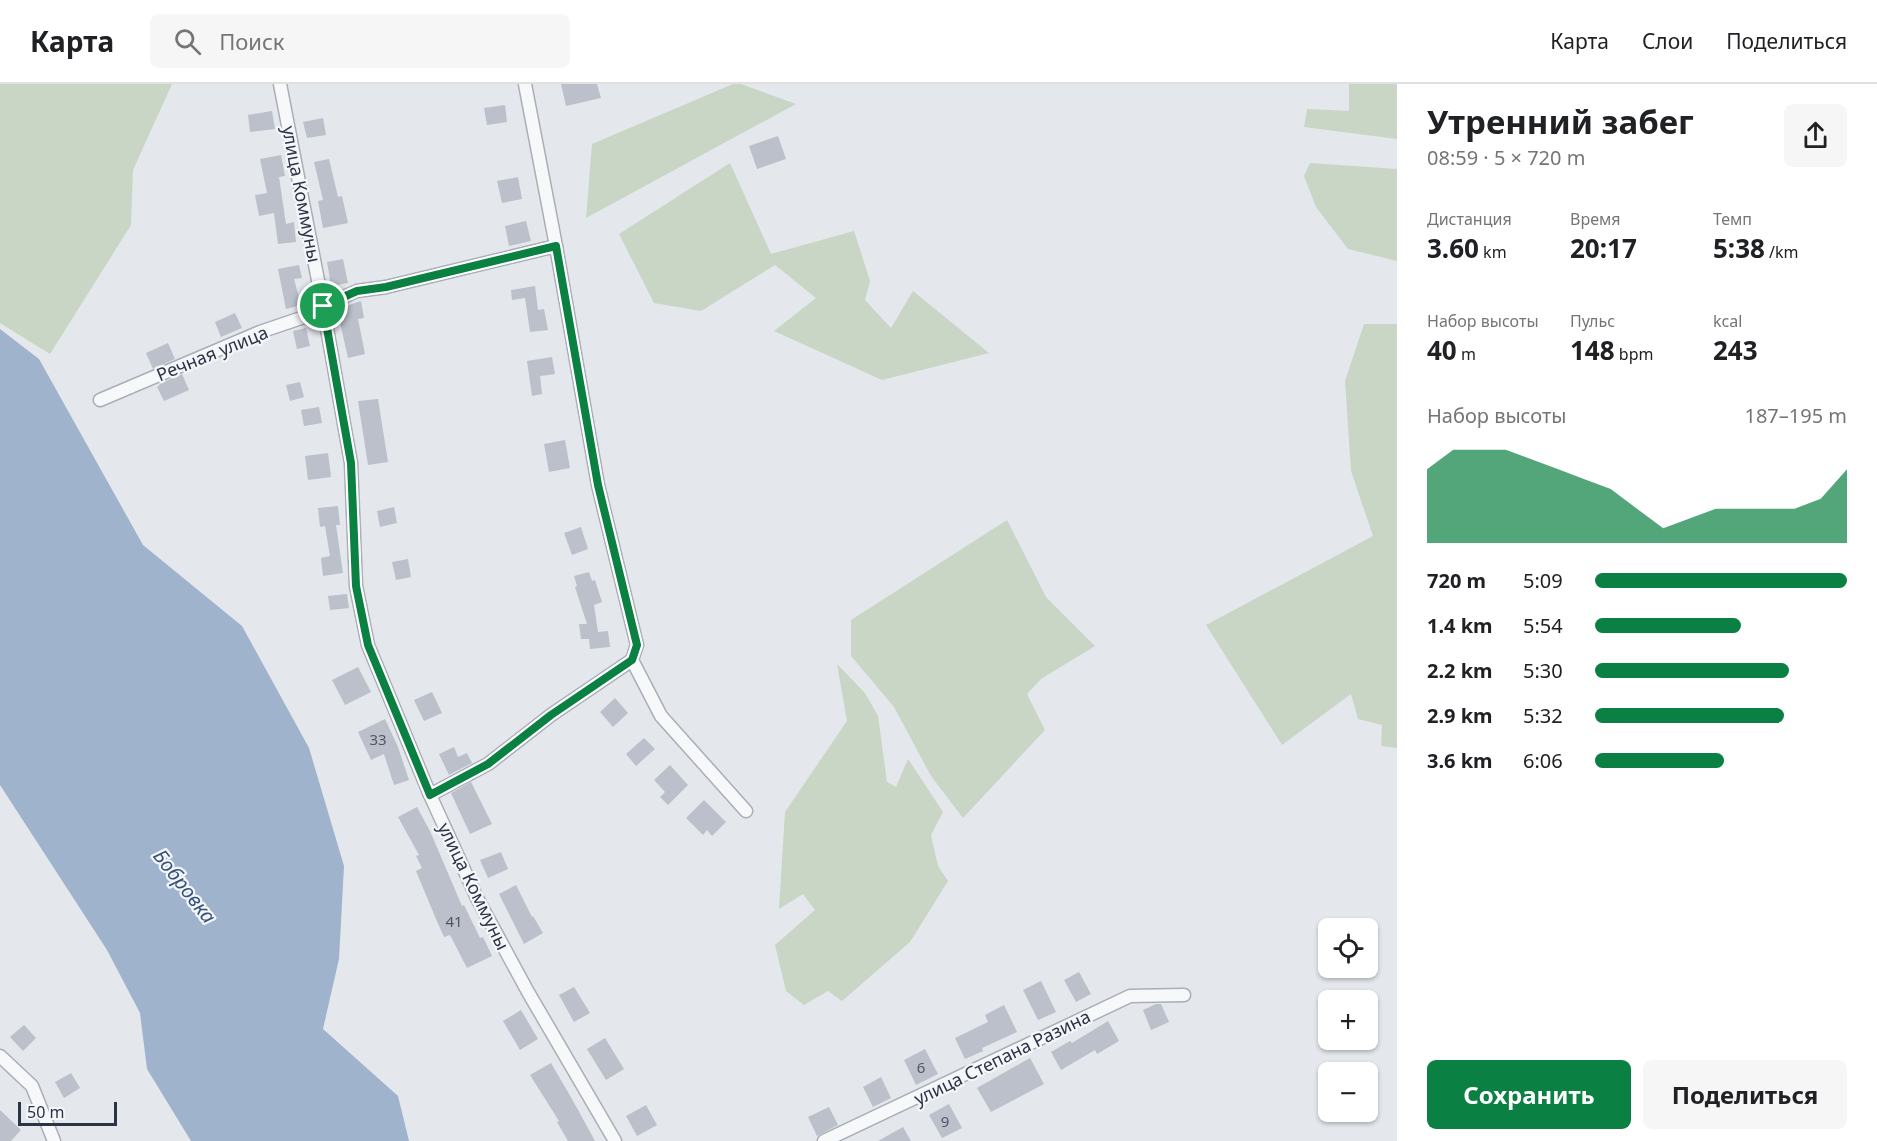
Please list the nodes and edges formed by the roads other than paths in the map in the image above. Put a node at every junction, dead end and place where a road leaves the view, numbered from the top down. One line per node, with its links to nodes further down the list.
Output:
1 (280, 84): 4 (street, улица Коммуны)
2 (525, 84): 3 (street)
3 (556, 246): 4 (street, Речная улица); 6 (street)
4 (323, 306): 5 (street, Речная улица); 7 (street, улица Коммуны)
5 (100, 400)
6 (632, 660): 7 (street); 8 (street)
7 (430, 795): 12 (street, улица Коммуны)
8 (746, 811)
9 (1184, 994): 13 (street, улица Степана Разина)
10 (0, 1056): 11 (street)
11 (54, 1141)
12 (615, 1141)
13 (824, 1141)

